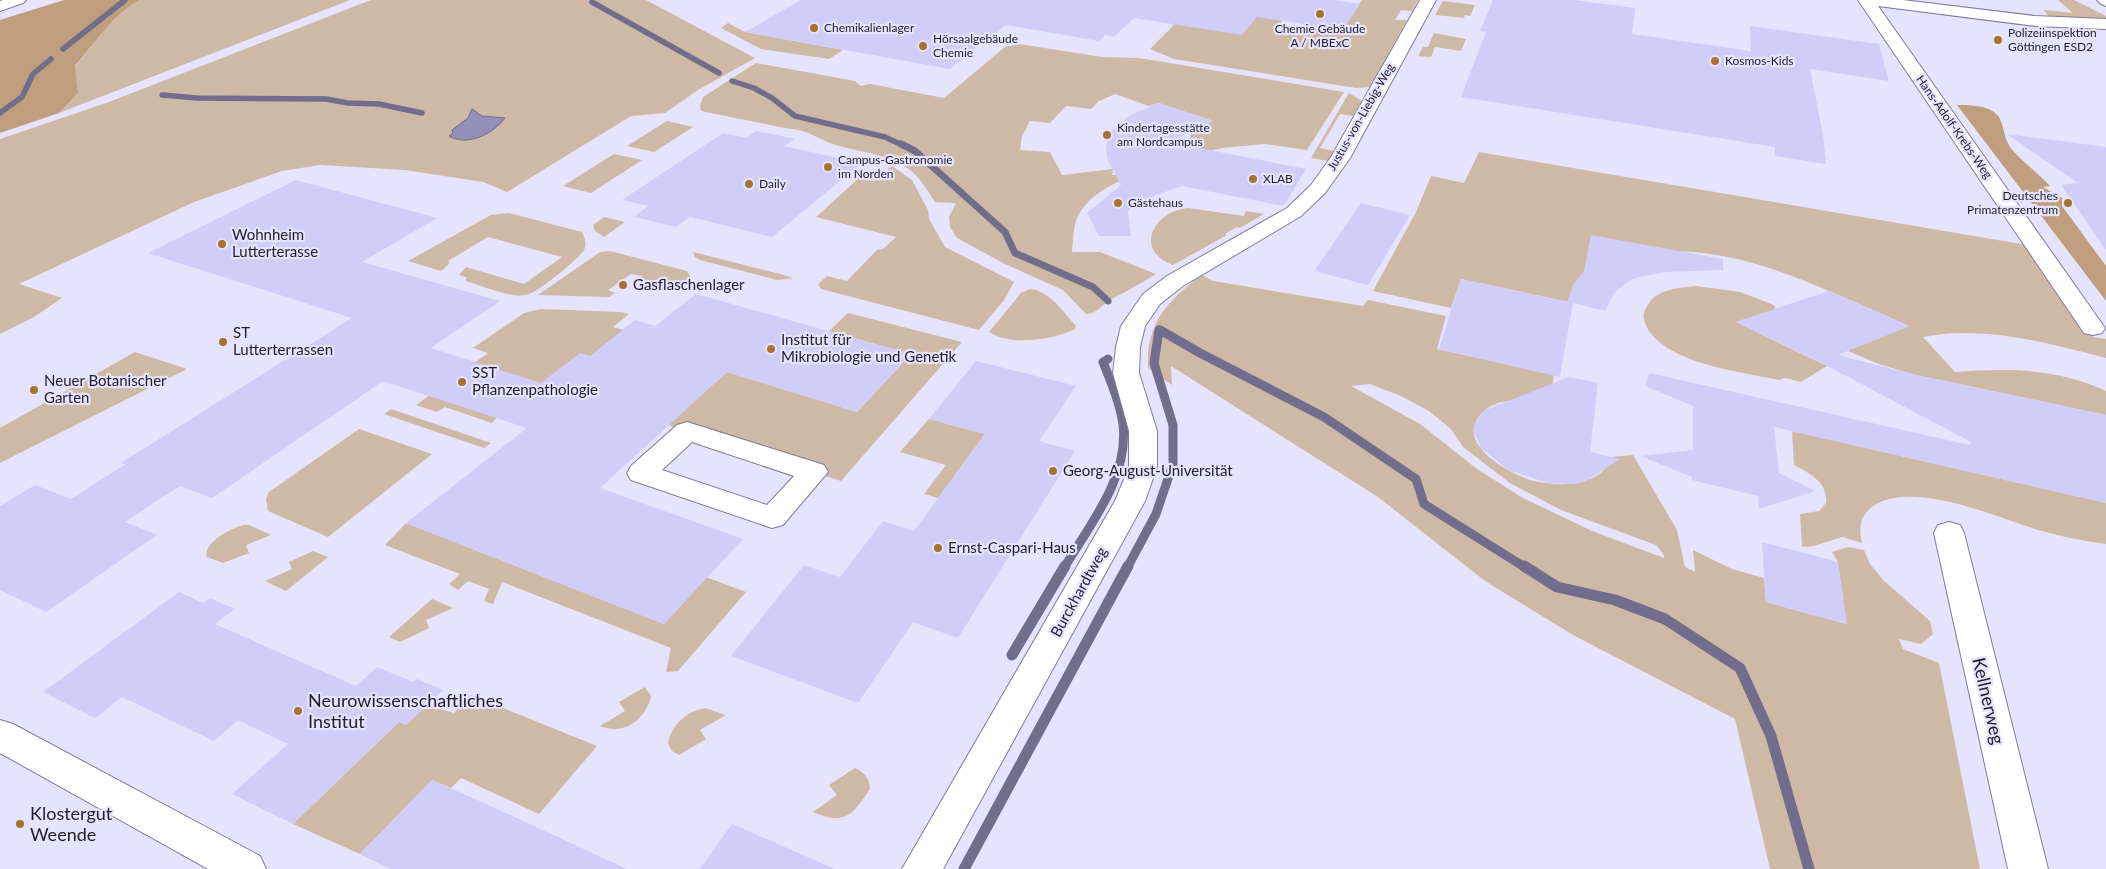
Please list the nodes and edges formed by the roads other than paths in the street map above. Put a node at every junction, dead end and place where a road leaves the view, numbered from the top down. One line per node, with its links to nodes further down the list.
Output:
1 (18, 0): 4 (street)
2 (1428, 0): 6 (street, Justus-von-Liebig-Weg)
3 (1866, 0): 5 (street); 7 (street, Hans-Adolf-Krebs-Weg)
4 (0, 6)
5 (2106, 24)
6 (1150, 299): 12 (street, Burckhardtweg)
7 (2093, 328)
8 (814, 472): 8 (street)
9 (1949, 533): 13 (street, Kellnerweg)
10 (0, 735): 11 (street)
11 (246, 869)
12 (922, 869)
13 (2028, 869)

